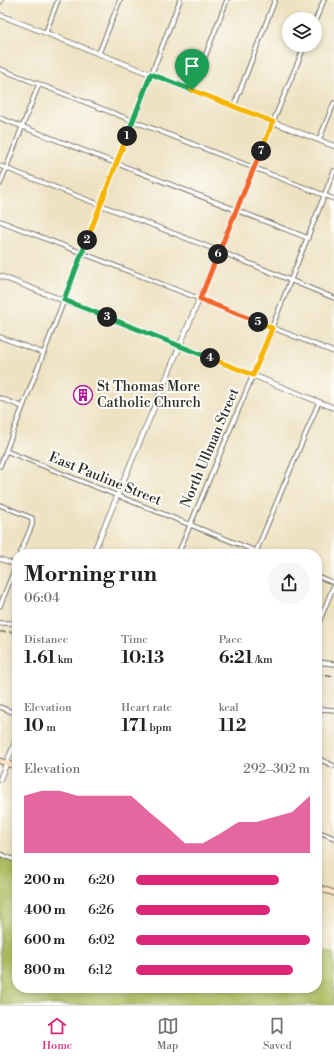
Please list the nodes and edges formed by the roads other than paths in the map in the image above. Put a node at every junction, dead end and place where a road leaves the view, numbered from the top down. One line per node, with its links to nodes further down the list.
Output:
1 (58, 0): 9 (street)
2 (120, 0): 11 (street)
3 (180, 0): 13 (street)
4 (227, 0): 15 (street)
5 (275, 0): 17 (street)
6 (324, 0): 7 (street)
7 (319, 12)
8 (0, 15): 9 (street)
9 (46, 32): 11 (street)
10 (302, 52): 20 (street)
11 (99, 53): 13 (street)
12 (0, 69): 14 (street)
13 (151, 74): 15 (street); 19 (street)
14 (39, 84): 19 (street); 21 (street)
15 (192, 90): 17 (street)
16 (334, 103): 22 (street)
17 (234, 106): 20 (street)
18 (0, 118): 21 (street)
19 (133, 120): 24 (street); 26 (street)
20 (273, 122): 22 (street); 26 (street)
21 (22, 126): 24 (street); 27 (street)
22 (319, 140): 23 (street)
23 (334, 146)
24 (117, 163): 32 (street); 33 (street)
25 (0, 166): 27 (street)
26 (254, 167): 30 (street); 33 (street)
27 (6, 169): 29 (street); 32 (street)
28 (334, 172): 30 (street, North Ullman Street)
29 (0, 184)
30 (324, 195): 31 (street); 35 (street, North Ullman Street)
31 (334, 199)
32 (100, 205): 36 (street); 37 (street)
33 (236, 209): 35 (street); 36 (street)
34 (0, 221): 37 (street)
35 (308, 238): 39 (street, North Ullman Street)
36 (219, 251): 39 (street); 41 (street)
37 (82, 253): 41 (street); 42 (street)
38 (0, 276): 42 (street)
39 (290, 280): 40 (street); 43 (street, North Ullman Street)
40 (334, 298)
41 (200, 299): 43 (street); 45 (street)
42 (64, 300): 45 (street); 47 (street)
43 (272, 328): 46 (street); 48 (street, North Ullman Street)
44 (0, 337): 47 (street)
45 (180, 346): 48 (street); 56 (street)
46 (334, 352)
47 (43, 353): 51 (street)
48 (253, 375): 50 (street); 58 (street, North Ullman Street)
49 (0, 398): 51 (street)
50 (319, 402): 52 (street); 63 (street)
51 (23, 407): 53 (street)
52 (334, 408)
53 (6, 451): 54 (street); 56 (street, East Pauline Street)
54 (1, 460): 55 (street)
55 (0, 466)
56 (118, 496): 58 (street, East Pauline Street); 60 (street)
57 (0, 505): 59 (street)
58 (190, 524): 61 (street, North Ullman Street); 62 (street, East Pauline Street)
59 (22, 549)
60 (96, 549)
61 (180, 549)
62 (247, 549)
63 (258, 549)
64 (0, 559): 65 (street)
65 (12, 563)
66 (12, 576): 69 (street)
67 (322, 578): 68 (street)
68 (334, 584): 70 (street)
69 (0, 606)
70 (322, 614)
71 (0, 623): 72 (street)
72 (12, 623)
73 (322, 663): 74 (street)
74 (334, 664)
75 (0, 707): 78 (street)
76 (322, 709): 77 (street)
77 (334, 710)
78 (12, 712)
79 (12, 750): 82 (street)
80 (322, 760): 84 (street)
81 (0, 761): 82 (main road)
82 (7, 763): 83 (main road); 85 (street)
83 (12, 765)
84 (334, 766)
85 (0, 779)
86 (322, 833): 87 (street)
87 (334, 838)
88 (0, 854): 89 (street)
89 (12, 859)
90 (322, 889): 91 (main road)
91 (334, 893)

